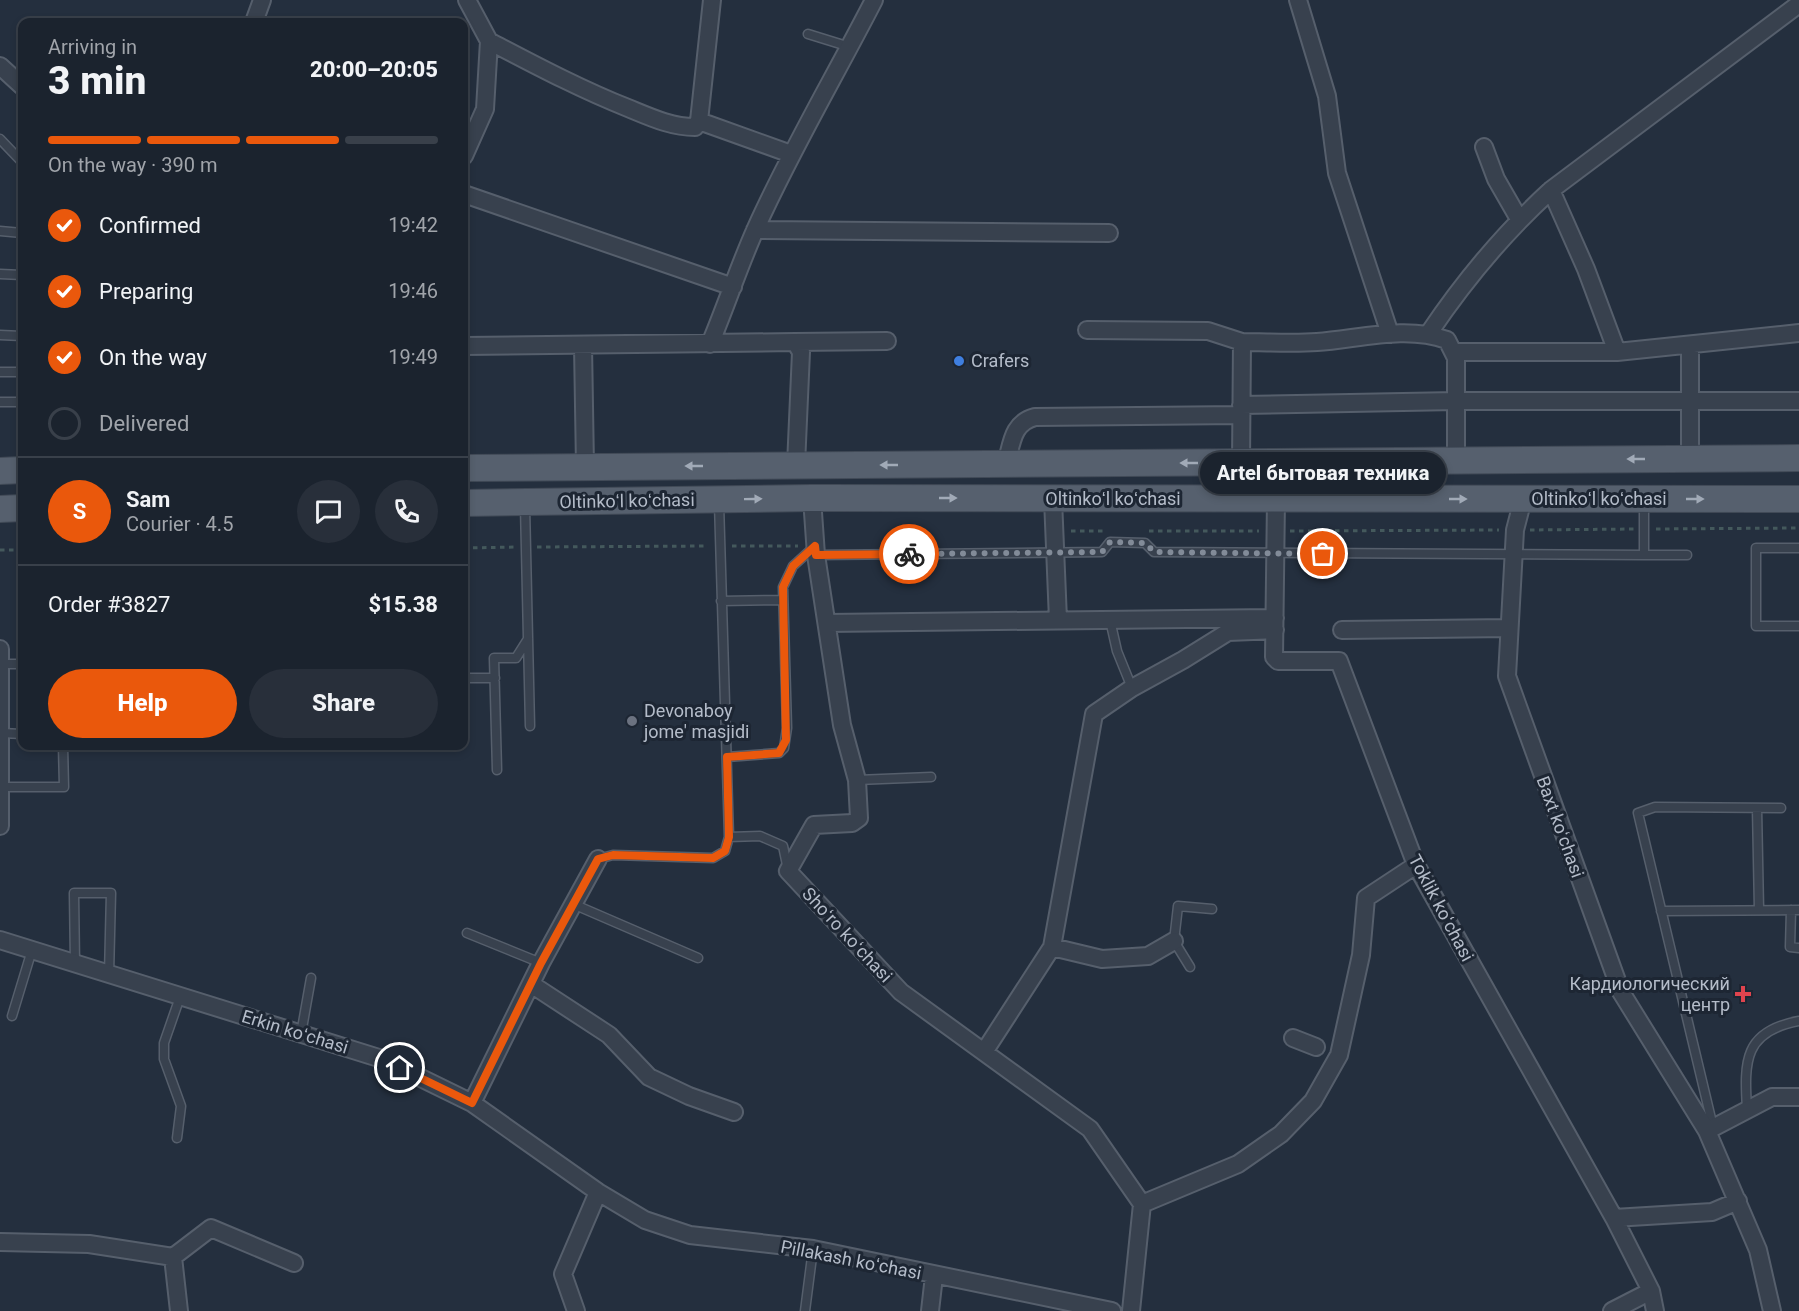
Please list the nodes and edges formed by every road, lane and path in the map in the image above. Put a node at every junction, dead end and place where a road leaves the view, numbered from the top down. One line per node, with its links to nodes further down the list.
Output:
1 (262, 0): 7 (street)
2 (467, 0): 9 (street)
3 (712, 0): 13 (street)
4 (874, 0): 10 (street)
5 (1298, 0): 32 (street)
6 (1799, 4): 19 (street)
7 (255, 18)
8 (808, 34): 10 (lane)
9 (489, 41): 13 (street); 15 (street)
10 (850, 47): 17 (street)
11 (0, 66): 12 (street)
12 (18, 82)
13 (699, 121): 17 (street)
14 (0, 138): 18 (lane)
15 (468, 147)
16 (1484, 147): 21 (street)
17 (791, 154): 22 (street)
18 (18, 158)
19 (1551, 189): 21 (street); 43 (street)
20 (468, 195): 28 (street)
21 (1519, 219): 30 (street)
22 (755, 230): 25 (street); 28 (street)
23 (0, 231): 24 (lane)
24 (18, 233)
25 (1109, 233)
26 (0, 274): 27 (lane)
27 (18, 275)
28 (734, 287): 38 (street)
29 (1086, 330): 37 (street)
30 (1430, 333): 32 (street); 42 (street)
31 (1799, 333): 40 (street)
32 (1390, 334): 37 (street)
33 (0, 335): 34 (lane)
34 (18, 336)
35 (887, 341): 36 (street)
36 (795, 342): 38 (street); 57 (street)
37 (1242, 342): 51 (street)
38 (710, 344): 39 (street)
39 (583, 345): 41 (street); 58 (street)
40 (1690, 345): 43 (street); 50 (street)
41 (468, 346)
42 (1454, 352): 43 (street); 46 (street)
43 (1617, 352)
44 (0, 372): 45 (lane)
45 (18, 372)
46 (1456, 401): 50 (street); 51 (street); 54 (street)
47 (1799, 401): 50 (street)
48 (0, 402): 49 (lane)
49 (18, 402)
50 (1689, 402): 53 (street)
51 (1241, 410): 55 (street); 56 (street)
52 (1799, 458): 53 (main road, Oltinkoʻl koʻchasi)
53 (1690, 459): 54 (main road, Oltinkoʻl koʻchasi, one-way to 54)
54 (1456, 461): 55 (main road, Oltinkoʻl koʻchasi)
55 (1241, 462): 56 (main road, Oltinkoʻl koʻchasi, one-way to 56)
56 (1006, 464): 57 (main road, Oltinkoʻl koʻchasi, one-way to 57)
57 (796, 465): 58 (main road, Oltinkoʻl koʻchasi, one-way to 58)
58 (585, 467): 59 (main road, Oltinkoʻl koʻchasi)
59 (468, 468)
60 (18, 470): 61 (main road)
61 (0, 471)
62 (812, 498): 63 (main road, Oltinkoʻl koʻchasi, one-way to 63); 67 (main road, Oltinkoʻl koʻchasi, one-way to 62); 76 (street, Shoʻro koʻchasi)
63 (1053, 499): 64 (main road, Oltinkoʻl koʻchasi); 77 (street)
64 (1276, 499): 65 (main road, Oltinkoʻl koʻchasi, one-way to 65); 78 (street, Toklik koʻchasi)
65 (1523, 499): 66 (main road, Oltinkoʻl koʻchasi); 79 (street, Baxt koʻchasi)
66 (1644, 499): 68 (main road, Oltinkoʻl koʻchasi, one-way to 68); 80 (lane)
67 (719, 500): 69 (main road, Oltinkoʻl koʻchasi); 83 (lane)
68 (1799, 500)
69 (525, 502): 70 (main road, Oltinkoʻl koʻchasi); 91 (lane)
70 (468, 503)
71 (18, 508): 72 (main road)
72 (0, 509)
73 (1799, 548): 88 (lane)
74 (0, 550): 75 (path)
75 (18, 550)
76 (816, 550): 77 (lane); 82 (lane); 86 (street, Shoʻro koʻchasi)
77 (1055, 552): 78 (lane); 84 (street)
78 (1275, 554): 79 (lane); 87 (street, Toklik koʻchasi)
79 (1514, 555): 80 (lane); 89 (street, Baxt koʻchasi)
80 (1644, 555): 81 (lane)
81 (1687, 555)
82 (783, 600): 83 (lane); 101 (lane)
83 (722, 601): 101 (lane)
84 (1058, 620): 85 (street); 86 (street)
85 (1110, 620): 87 (street); 96 (lane)
86 (826, 622): 104 (street, Shoʻro koʻchasi)
87 (1275, 624): 96 (street); 111 (street, Toklik koʻchasi)
88 (1799, 626)
89 (1509, 628): 90 (street); 142 (street, Baxt koʻchasi)
90 (1342, 630)
91 (528, 639): 95 (lane); 97 (lane)
92 (18, 665): 93 (lane)
93 (1, 669): 98 (street)
94 (468, 678): 95 (lane)
95 (495, 678): 102 (lane)
96 (1132, 688): 121 (street)
97 (530, 726)
98 (2, 733): 99 (lane); 105 (street)
99 (18, 734)
100 (63, 750): 105 (lane)
101 (727, 757): 109 (lane)
102 (497, 770)
103 (931, 777): 104 (lane)
104 (857, 780): 112 (street, Shoʻro koʻchasi)
105 (2, 787): 108 (street)
106 (1757, 808): 107 (lane); 115 (lane); 117 (lane)
107 (1781, 808)
108 (0, 826)
109 (729, 837): 110 (lane); 112 (lane)
110 (598, 859): 113 (street)
111 (1416, 865): 136 (street); 147 (street, Toklik koʻchasi)
112 (788, 871): 137 (street, Shoʻro koʻchasi)
113 (573, 904): 124 (lane); 125 (street)
114 (1212, 909): 120 (lane)
115 (1759, 910): 116 (lane); 117 (lane)
116 (1795, 910): 122 (lane)
117 (1661, 911): 142 (lane)
118 (467, 933): 125 (lane)
119 (0, 940): 123 (street, Erkin koʻchasi)
120 (1174, 941): 121 (street); 127 (lane)
121 (1052, 947): 137 (street)
122 (1799, 948)
123 (32, 950): 126 (street, Erkin koʻchasi); 132 (lane)
124 (698, 958)
125 (541, 963): 130 (street)
126 (75, 964): 128 (street, Erkin koʻchasi); 128 (lane)
127 (1190, 967)
128 (110, 975): 131 (street, Erkin koʻchasi)
129 (311, 978): 134 (lane)
130 (531, 984): 139 (street); 141 (street)
131 (180, 997): 134 (street, Erkin koʻchasi); 143 (lane)
132 (12, 1016)
133 (1799, 1021): 140 (lane)
134 (302, 1034): 139 (street, Erkin koʻchasi)
135 (1293, 1038): 136 (street)
136 (1328, 1051): 146 (street)
137 (984, 1052): 146 (street, Shoʻro koʻchasi)
138 (1799, 1097): 140 (street)
139 (472, 1103): 144 (street, Erkin koʻchasi)
140 (1747, 1109): 142 (street)
141 (734, 1112)
142 (1710, 1129): 145 (street, Baxt koʻchasi)
143 (177, 1138)
144 (598, 1192): 149 (street, Pillakash koʻchasi); 155 (street)
145 (1738, 1202): 147 (street); 162 (street, Baxt koʻchasi)
146 (1143, 1204): 159 (street)
147 (1614, 1218): 153 (street, Toklik koʻchasi)
148 (0, 1242): 150 (street)
149 (813, 1249): 152 (street, Pillakash koʻchasi); 156 (lane)
150 (173, 1257): 151 (street); 154 (street)
151 (294, 1263)
152 (933, 1276): 157 (street); 158 (street, Pillakash koʻchasi)
153 (1651, 1291): 160 (street); 161 (street, Toklik koʻchasi)
154 (179, 1311)
155 (576, 1311)
156 (806, 1311)
157 (930, 1311)
158 (1112, 1311)
159 (1131, 1311)
160 (1612, 1311)
161 (1655, 1311)
162 (1772, 1311)

